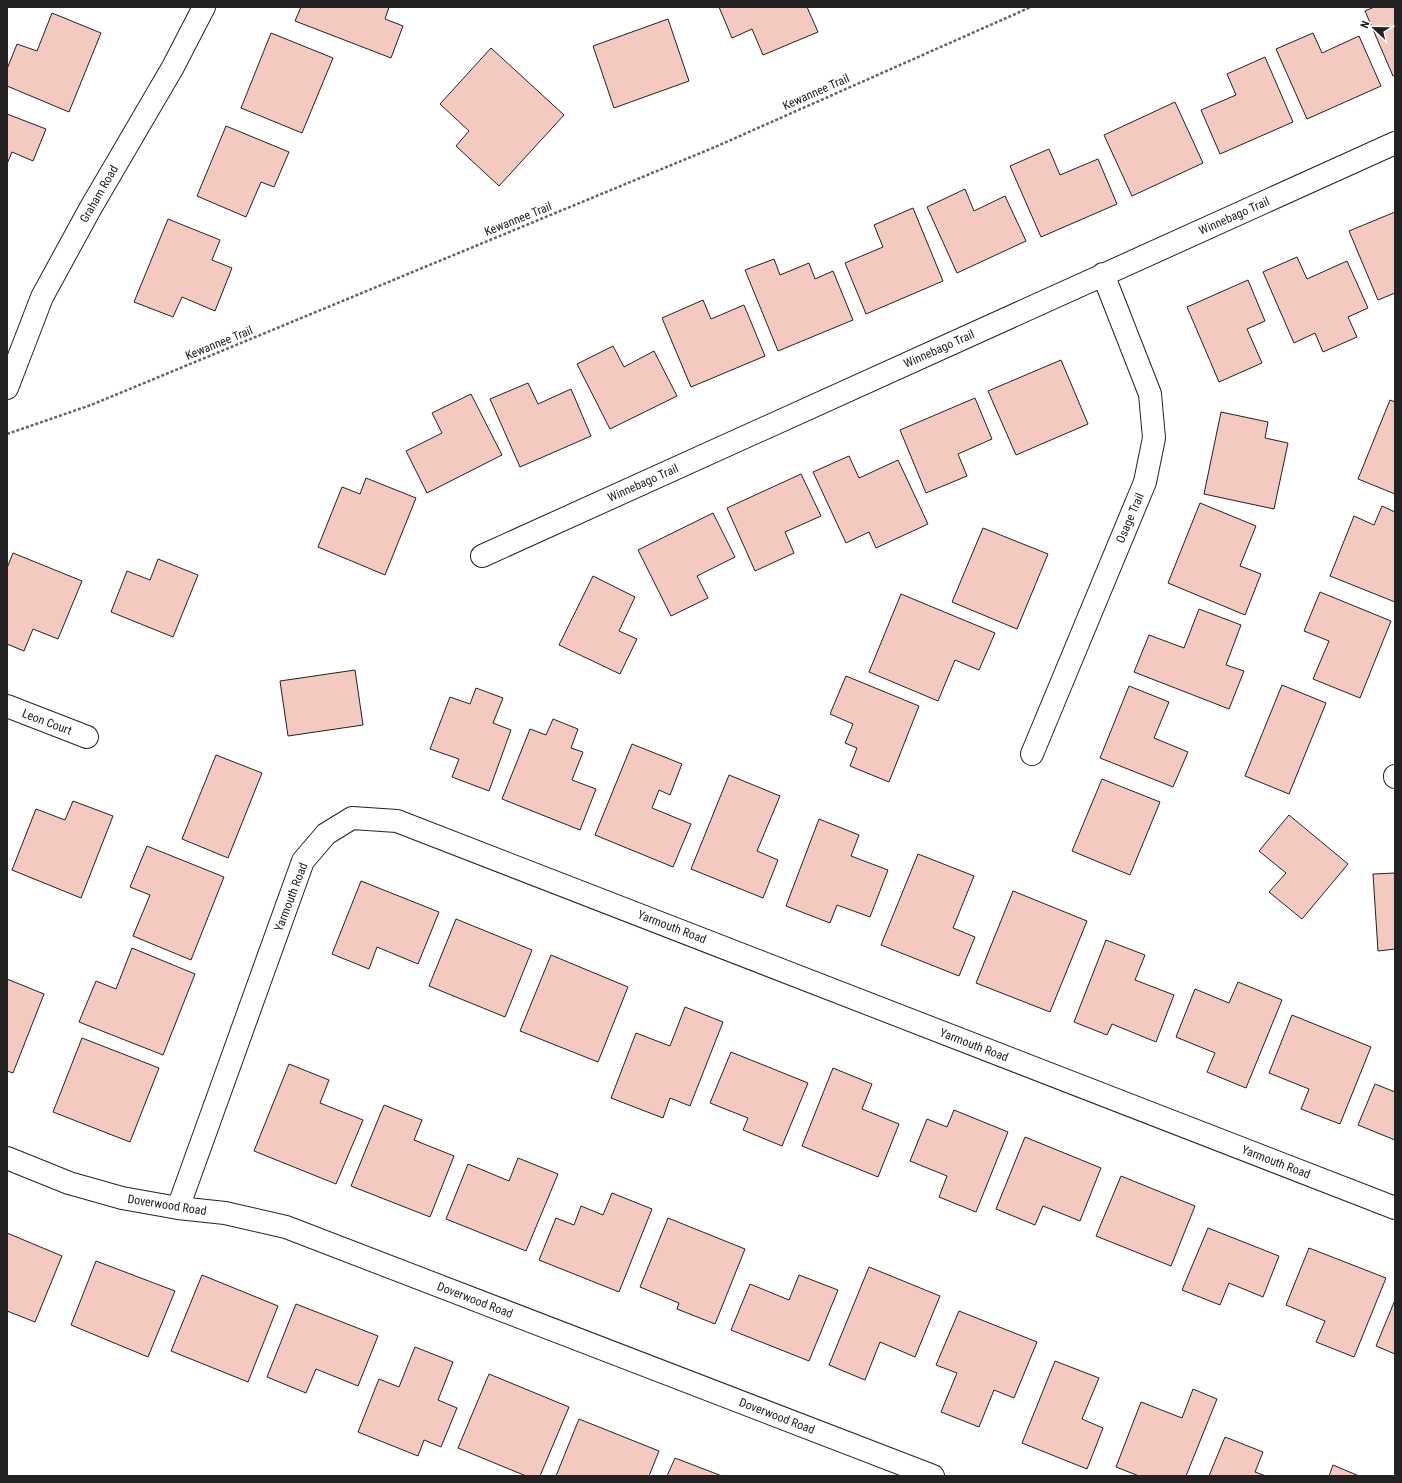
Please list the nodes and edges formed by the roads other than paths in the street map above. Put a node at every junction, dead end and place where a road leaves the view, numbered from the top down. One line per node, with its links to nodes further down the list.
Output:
1 (204, 7): 4 (street, Graham Road)
2 (1395, 143): 3 (street, Winnebago Trail)
3 (1103, 274): 5 (street, Winnebago Trail); 8 (street, Osage Trail)
4 (7, 388)
5 (482, 556)
6 (7, 706): 7 (street, Leon Court)
7 (87, 737)
8 (1032, 754)
9 (7, 1158): 10 (street, Doverwood Road)
10 (178, 1208): 11 (street, Yarmouth Road); 12 (street, Doverwood Road)
11 (1395, 1208)
12 (933, 1476)

